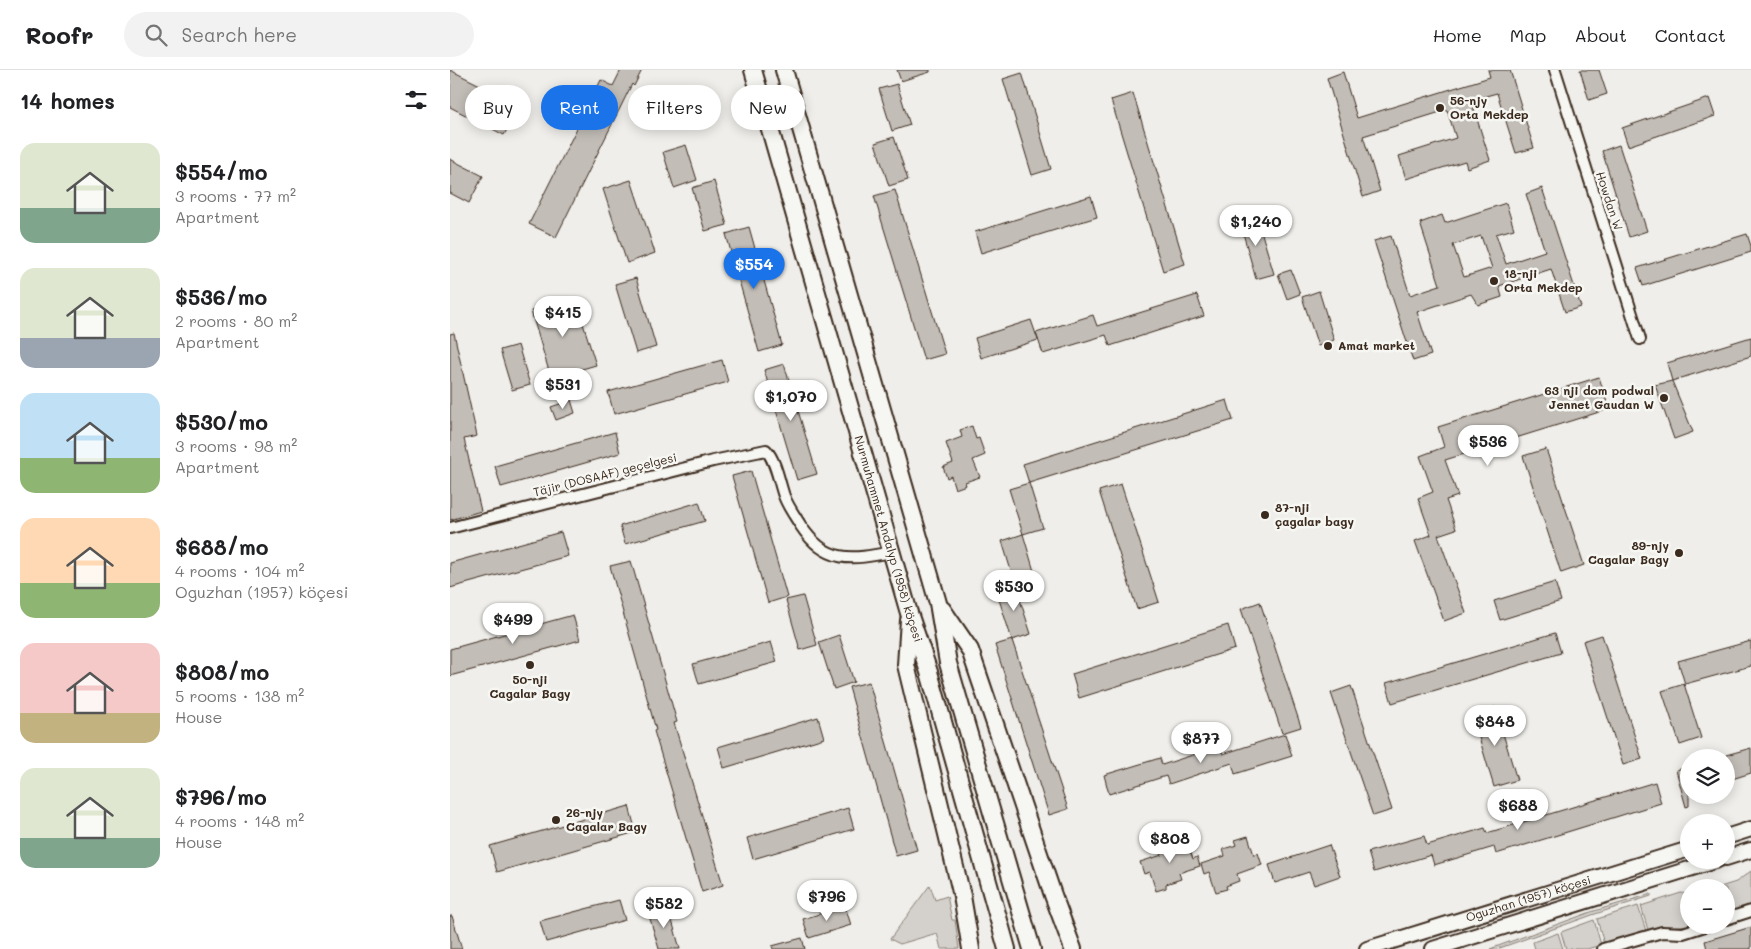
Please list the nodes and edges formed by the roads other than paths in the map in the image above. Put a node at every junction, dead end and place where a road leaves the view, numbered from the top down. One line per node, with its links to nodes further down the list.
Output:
1 (753, 70): 6 (main road, Nurmuhammet Andalyp (1958) köçesi)
2 (784, 70): 7 (main road)
3 (1555, 70): 4 (street, Howdan W)
4 (1640, 339)
5 (450, 528): 6 (street, Täjir (DOSAAF) geçelgesi)
6 (891, 552): 8 (main road, Nurmuhammet Andalyp (1958) köçesi)
7 (938, 603): 18 (main road); 21 (main road)
8 (909, 613): 19 (main road); 20 (main road, Nurmuhammet Andalyp (1958) köçesi)
9 (1751, 830): 10 (main road)
10 (1735, 834)
11 (1751, 850): 13 (main road)
12 (1680, 852): 22 (main road, Oguzhan (1957) köçesi)
13 (1735, 855)
14 (1689, 869): 23 (main road, Oguzhan (1957) köçesi)
15 (1751, 911): 16 (street)
16 (1735, 916)
17 (1680, 933): 24 (street)
18 (1074, 948)
19 (971, 949)
20 (1007, 949)
21 (1032, 949)
22 (1367, 949)
23 (1433, 949)
24 (1603, 949)

